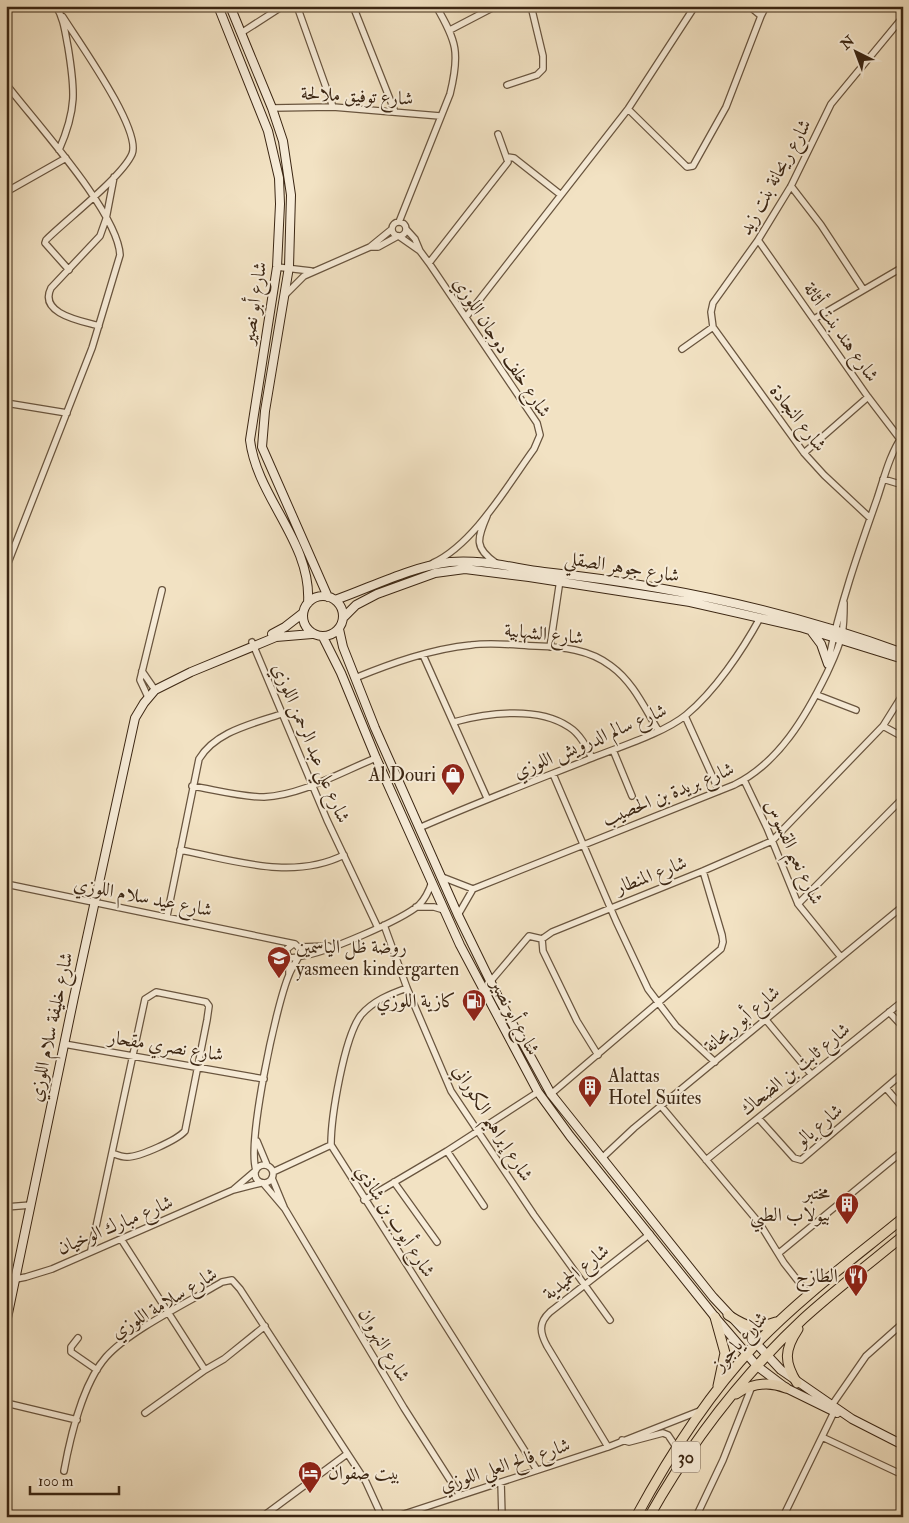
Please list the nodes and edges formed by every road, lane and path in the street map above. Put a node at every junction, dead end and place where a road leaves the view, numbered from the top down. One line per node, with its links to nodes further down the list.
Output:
1 (56, 6): 14 (street)
2 (218, 6): 44 (main road, شارع أبو نصير)
3 (230, 6): 17 (main road, شارع أبو نصير)
4 (283, 6): 17 (street)
5 (297, 6): 20 (street)
6 (353, 6): 23 (street)
7 (436, 6): 16 (street)
8 (496, 6): 16 (street)
9 (531, 6): 19 (street)
10 (695, 6): 22 (street)
11 (749, 6): 13 (street)
12 (766, 6): 13 (street)
13 (760, 16): 22 (street)
14 (63, 17): 26 (street); 29 (street)
15 (903, 17): 30 (street, شارع ريحانة بنت زيد)
16 (450, 30): 24 (street)
17 (242, 33): 21 (main road, شارع أبو نصير)
18 (6, 84): 26 (street)
19 (506, 85)
20 (333, 107): 21 (street, شارع توفيق ملالحة); 23 (street, شارع توفيق ملالحة)
21 (272, 108): 46 (main road, شارع أبو نصير)
22 (628, 109): 32 (street)
23 (395, 112): 24 (street, شارع توفيق ملالحة)
24 (440, 116): 34 (street)
25 (498, 134): 27 (street)
26 (59, 150): 28 (street)
27 (508, 157): 32 (street); 43 (street)
28 (66, 158): 31 (street); 33 (street)
29 (114, 177): 33 (street); 35 (street)
30 (791, 186): 40 (street, شارع ريحانة بنت زيد); 49 (street)
31 (6, 192)
32 (561, 195): 51 (street)
33 (92, 197): 35 (street); 47 (street)
34 (405, 210): 36 (street); 37 (street)
35 (106, 219): 47 (street); 53 (street)
36 (399, 222): 37 (street); 38 (street)
37 (406, 227): 39 (street); 42 (street, شارع خلف دوجان اللوزي)
38 (392, 229): 39 (street, شارع خلف دوجان اللوزي); 41 (street)
39 (399, 236): 41 (street); 42 (street, شارع خلف دوجان اللوزي)
40 (758, 240): 52 (street, شارع هند بنت أثاثة); 54 (street, شارع ريحانة بنت زيد)
41 (370, 247): 48 (street)
42 (420, 251): 43 (street, شارع خلف دوجان اللوزي)
43 (429, 263): 51 (street, شارع خلف دوجان اللوزي)
44 (277, 266): 46 (street); 71 (main road, شارع أبو نصير)
45 (903, 267): 49 (street)
46 (289, 268): 48 (street); 50 (main road, شارع أبو نصير)
47 (69, 270): 53 (street)
48 (313, 272): 50 (street)
49 (863, 289): 52 (street)
50 (285, 295): 70 (main road, شارع أبو نصير)
51 (466, 317): 63 (street, شارع خلف دوجان اللوزي)
52 (814, 319): 56 (street, شارع هند بنت أثاثة)
53 (99, 326): 58 (street)
54 (713, 327): 55 (street); 60 (street, شارع النجادة)
55 (682, 349)
56 (868, 397): 59 (street, شارع هند بنت أثاثة); 60 (street)
57 (6, 403): 58 (street)
58 (67, 413): 66 (street)
59 (901, 437): 61 (street)
60 (804, 453): 64 (street, شارع النجادة)
61 (883, 479): 62 (street); 64 (street)
62 (903, 485)
63 (490, 510): 65 (street, شارع خلف دوجان اللوزي); 67 (street, شارع خلف دوجان اللوزي)
64 (870, 518): 72 (street)
65 (498, 565): 67 (main road, شارع جوهر الصقلي); 68 (main road, شارع جوهر الصقلي)
66 (6, 568)
67 (422, 568): 70 (main road, شارع جوهر الصقلي)
68 (561, 577): 74 (main road, شارع جوهر الصقلي); 75 (main road, شارع جوهر الصقلي); 78 (main road, شارع جوهر الصقلي); 83 (street)
69 (162, 590): 88 (street)
70 (331, 598): 71 (main road); 74 (main road)
71 (308, 603): 73 (main road)
72 (844, 603): 78 (street, شارع بريدة بن الحصيب); 80 (street)
73 (303, 613): 79 (main road); 82 (main road, شارع خليفة سلام اللوزي)
74 (343, 618): 76 (main road)
75 (760, 618): 77 (main road, شارع جوهر الصقلي); 96 (street, شارع سالم الدرويش اللوزي)
76 (339, 629): 81 (main road); 89 (main road, شارع أبو نصير)
77 (811, 630): 78 (main road, شارع جوهر الصقلي); 87 (main road)
78 (833, 633): 80 (main road, شارع جوهر الصقلي); 87 (street, شارع بريدة بن الحصيب)
79 (312, 634): 81 (main road); 82 (main road, شارع خليفة سلام اللوزي)
80 (842, 636): 84 (main road, شارع جوهر الصقلي); 86 (main road, شارع جوهر الصقلي); 87 (street, شارع بريدة بن الحصيب)
81 (323, 637): 102 (main road, شارع أبو نصير)
82 (253, 644): 90 (main road, شارع خليفة سلام اللوزي); 95 (street, شارع علي عبد الرحمن اللوزي)
83 (550, 647): 85 (street, شارع الشهابية); 99 (street, شارع الشهابية)
84 (903, 653)
85 (423, 655): 89 (street, شارع الشهابية); 97 (street)
86 (903, 659)
87 (828, 667): 93 (street, شارع بريدة بن الحصيب)
88 (142, 671): 90 (street); 92 (street)
89 (355, 678): 112 (main road, شارع أبو نصير)
90 (154, 689): 92 (main road, شارع خليفة سلام اللوزي)
91 (903, 694): 98 (street)
92 (147, 695): 122 (main road, شارع خليفة سلام اللوزي)
93 (818, 695): 94 (street); 105 (street, شارع بريدة بن الحصيب)
94 (856, 710)
95 (281, 714): 106 (street, شارع علي عبد الرحمن اللوزي); 107 (street)
96 (685, 716): 99 (street, شارع سالم الدرويش اللوزي); 108 (street)
97 (454, 722): 103 (street); 110 (street)
98 (883, 726): 100 (street); 113 (street)
99 (658, 730): 101 (street, شارع سالم الدرويش اللوزي)
100 (903, 737)
101 (613, 750): 103 (street, شارع سالم الدرويش اللوزي); 109 (street)
102 (376, 758): 106 (street); 119 (main road, شارع أبو نصير)
103 (592, 758): 104 (street, شارع سالم الدرويش اللوزي)
104 (553, 774): 110 (street, شارع سالم الدرويش اللوزي); 114 (street)
105 (744, 780): 108 (street, شارع بريدة بن الحصيب); 113 (street, شارع نعيم القسوس)
106 (312, 784): 107 (street); 116 (street, شارع علي عبد الرحمن اللوزي)
107 (192, 786): 115 (street)
108 (719, 791): 114 (street, شارع بريدة بن الحصيب)
109 (632, 796)
110 (487, 798): 112 (street, شارع سالم الدرويش اللوزي)
111 (903, 798): 123 (street)
112 (419, 828): 118 (main road, شارع أبو نصير)
113 (772, 840): 117 (street, شارع المنطار); 123 (street, شارع نعيم القسوس)
114 (583, 843): 121 (street, شارع بريدة بن الحصيب); 125 (street)
115 (180, 850): 116 (street); 129 (street)
116 (344, 855): 131 (street, شارع علي عبد الرحمن اللوزي)
117 (703, 871): 125 (street, شارع المنطار); 144 (street, شارع المنطار)
118 (442, 877): 121 (street); 128 (main road, شارع أبو نصير)
119 (432, 882): 124 (street); 126 (main road, شارع أبو نصير)
120 (7, 884): 122 (street, شارع عيد سلام اللوزي)
121 (473, 889): 128 (street)
122 (94, 903): 129 (street, شارع عيد سلام اللوزي); 148 (main road, شارع خليفة سلام اللوزي)
123 (798, 904): 138 (street, شارع نعيم القسوس)
124 (416, 907): 126 (street); 130 (street)
125 (610, 907): 132 (street, شارع المنطار); 144 (street)
126 (444, 910): 157 (main road, شارع أبو نصير)
127 (901, 910): 138 (street, شارع أبو ريحانة)
128 (458, 915): 141 (main road, شارع أبو نصير)
129 (167, 916): 133 (street, شارع عيد سلام اللوزي)
130 (384, 925): 131 (street); 142 (street, شارع إبراهيم الكوراني)
131 (378, 928): 135 (street)
132 (542, 939): 141 (street, شارع المنطار); 149 (street)
133 (274, 941): 134 (street, شارع عيد سلام اللوزي); 137 (street, شارع عيد سلام اللوزي)
134 (292, 945): 136 (street, شارع عيد سلام اللوزي); 137 (street)
135 (330, 946): 136 (street); 139 (street)
136 (300, 947): 139 (street)
137 (288, 954): 139 (street); 140 (street)
138 (840, 956): 146 (street, شارع أبو ريحانة)
139 (299, 957): 140 (street)
140 (289, 974): 155 (street)
141 (490, 982): 158 (main road, شارع أبو نصير)
142 (407, 988): 162 (street, شارع إبراهيم الكوراني); 164 (street)
143 (903, 1001): 145 (street, شارع ثابت بن الضحاك)
144 (657, 1002): 149 (street); 151 (street)
145 (889, 1012): 147 (street); 154 (street, شارع ثابت بن الضحاك)
146 (766, 1020): 151 (street, شارع أبو ريحانة); 154 (street)
147 (903, 1027)
148 (64, 1044): 150 (street, شارع نصري مقحار); 177 (main road, شارع خليفة سلام اللوزي)
149 (598, 1054): 158 (street)
150 (133, 1058): 152 (street, شارع نصري مقحار); 152 (street); 167 (street)
151 (715, 1062): 159 (street, شارع أبو ريحانة)
152 (198, 1066): 155 (street, شارع نصري مقحار); 167 (street)
153 (903, 1073): 156 (street, شارع يالو)
154 (811, 1074): 161 (street, شارع ثابت بن الضحاك)
155 (264, 1078): 163 (street)
156 (886, 1088): 160 (street); 161 (street, شارع يالو)
157 (538, 1092): 162 (street); 182 (main road, شارع أبو نصير)
158 (551, 1094): 168 (main road, شارع أبو نصير)
159 (661, 1106): 168 (street, شارع أبو ريحانة); 169 (street)
160 (903, 1108)
161 (759, 1120): 169 (street, شارع ثابت بن الضحاك)
162 (478, 1131): 165 (street); 190 (street, شارع إبراهيم الكوراني)
163 (256, 1136): 170 (street); 171 (street)
164 (330, 1145): 172 (street); 176 (street, شارع أيوب بن شاذي)
165 (447, 1151): 173 (street); 178 (street)
166 (903, 1151): 187 (street)
167 (112, 1153): 186 (street)
168 (602, 1158): 193 (main road, شارع أبو نصير)
169 (706, 1160): 187 (street)
170 (267, 1165): 171 (street); 172 (street)
171 (255, 1170): 174 (street); 175 (street, شارع مبارك الوخيان)
172 (273, 1175): 174 (street); 180 (street, شارع النهروان)
173 (394, 1182): 176 (street); 185 (street)
174 (262, 1183): 175 (street, شارع مبارك الوخيان); 180 (street, شارع النهروان)
175 (233, 1190): 184 (street, شارع مبارك الوخيان)
176 (364, 1200): 224 (street, شارع أيوب بن شاذي)
177 (31, 1205): 179 (street); 188 (main road, شارع خليفة سلام اللوزي)
178 (484, 1206)
179 (6, 1207)
180 (285, 1209): 228 (street, شارع النهروان)
181 (903, 1218): 191 (main road, شارع ياجوز / 30)
182 (650, 1234): 190 (street, شارع الحميدية); 194 (main road, شارع أبو نصير)
183 (903, 1236): 195 (main road, شارع ياجوز / 30)
184 (121, 1239): 186 (street, شارع مبارك الوخيان); 192 (street)
185 (436, 1242)
186 (91, 1250): 188 (street, شارع مبارك الوخيان)
187 (779, 1253): 191 (street)
188 (16, 1279): 189 (street, شارع مبارك الوخيان); 198 (main road, شارع خليفة سلام اللوزي)
189 (6, 1281)
190 (586, 1284): 196 (street, شارع إبراهيم الكوراني); 221 (street, شارع الحميدية)
191 (810, 1295): 197 (main road, شارع ياجوز / 30)
192 (168, 1314): 200 (street, شارع سلامة اللوزي); 206 (street, شارع سلامة اللوزي); 207 (street)
193 (728, 1315): 197 (main road); 202 (main road, شارع أبو نصير)
194 (715, 1317): 203 (main road, شارع أبو نصير); 211 (main road)
195 (804, 1318): 204 (main road, شارع ياجوز / 30); 208 (main road)
196 (610, 1320)
197 (781, 1320): 202 (main road, شارع ياجوز / 30)
198 (6, 1323)
199 (903, 1323): 215 (street)
200 (266, 1326): 207 (street); 223 (street, شارع سلامة اللوزي)
201 (78, 1338): 206 (street)
202 (756, 1344): 203 (main road, شارع ياجوز / 30); 204 (main road, شارع أبو نصير)
203 (747, 1354): 205 (main road, شارع أبو نصير); 211 (main road, شارع ياجوز / 30)
204 (767, 1356): 205 (main road, شارع ياجوز / 30); 208 (main road, شارع أبو نصير)
205 (757, 1366): 210 (main road, شارع أبو نصير); 212 (main road, شارع ياجوز / 30)
206 (97, 1370): 217 (street, شارع سلامة اللوزي)
207 (205, 1370): 216 (street)
208 (797, 1383): 215 (main road, شارع أبو نصير)
209 (752, 1386): 210 (main road); 212 (main road); 235 (street)
210 (786, 1388): 215 (main road, شارع أبو نصير)
211 (715, 1395): 214 (main road, شارع ياجوز / 30)
212 (728, 1400): 234 (main road, شارع ياجوز / 30)
213 (6, 1403): 217 (street)
214 (704, 1409): 219 (street, شارع فالح العلي اللوزي); 222 (main road, شارع ياجوز / 30)
215 (833, 1409): 218 (street); 220 (main road)
216 (145, 1413)
217 (78, 1420): 225 (street, شارع سلامة اللوزي)
218 (822, 1437): 226 (street); 236 (street)
219 (622, 1440): 221 (street, شارع فالح العلي اللوزي); 222 (street, شارع فالح العلي اللوزي)
220 (903, 1445)
221 (608, 1447): 224 (street, شارع فالح العلي اللوزي)
222 (676, 1447): 233 (main road, شارع ياجوز / 30)
223 (347, 1454): 229 (street); 230 (street, شارع سلامة اللوزي)
224 (537, 1470): 227 (street, شارع فالح العلي اللوزي)
225 (64, 1472)
226 (903, 1475)
227 (501, 1482): 228 (street, شارع فالح العلي اللوزي); 232 (street)
228 (460, 1494): 231 (street, شارع فالح العلي اللوزي)
229 (262, 1517)
230 (382, 1517)
231 (395, 1517)
232 (502, 1517)
233 (636, 1517)
234 (649, 1517)
235 (696, 1517)
236 (783, 1517)

